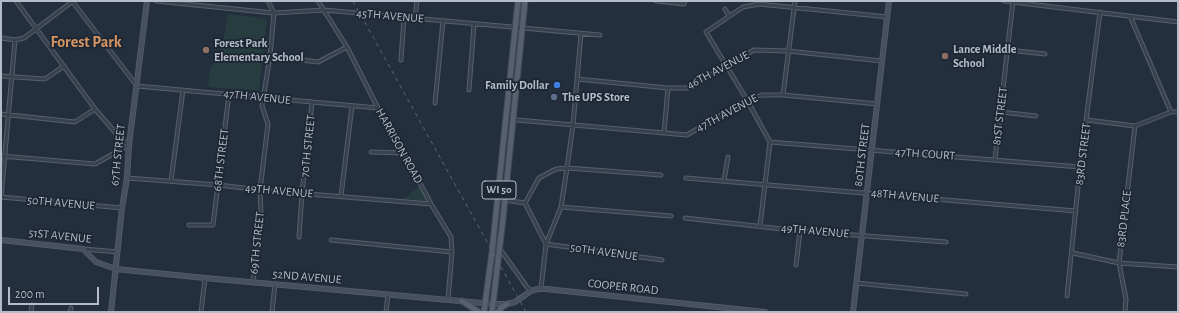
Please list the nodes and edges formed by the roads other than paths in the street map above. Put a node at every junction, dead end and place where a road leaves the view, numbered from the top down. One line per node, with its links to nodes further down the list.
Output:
1 (16, 1): 32 (street)
2 (72, 1): 32 (street); 49 (street)
3 (147, 1): 49 (street, 67TH STREET)
4 (156, 1): 16 (street, 45TH AVENUE)
5 (268, 1): 21 (street)
6 (318, 1): 19 (street, HARRISON ROAD)
7 (417, 1): 26 (street)
8 (518, 1): 30 (main road, WI 50)
9 (525, 1): 31 (main road, WI 50)
10 (656, 1): 14 (street)
11 (795, 1): 17 (street)
12 (889, 1): 25 (street, 80TH STREET)
13 (1004, 1): 15 (street)
14 (685, 2)
15 (1013, 2): 20 (street); 38 (street, 81ST STREET)
16 (191, 3): 21 (street, 45TH AVENUE)
17 (794, 8): 22 (street); 25 (street); 39 (street)
18 (725, 9): 22 (street)
19 (324, 10): 21 (street, 45TH AVENUE); 24 (street, 45TH AVENUE); 37 (street, HARRISON ROAD)
20 (1100, 12): 23 (street); 71 (street, 83RD STREET)
21 (274, 13): 41 (street, 69TH STREET)
22 (729, 16): 45 (street)
23 (1130, 16): 28 (street); 64 (street)
24 (404, 17): 26 (street, 45TH AVENUE); 42 (street)
25 (888, 17): 43 (street, 80TH STREET)
26 (415, 18): 27 (street, 45TH AVENUE)
27 (443, 21): 29 (street, 45TH AVENUE); 58 (street)
28 (1178, 22)
29 (474, 24): 30 (street, 45TH AVENUE); 52 (street)
30 (515, 28): 31 (street, 45TH AVENUE); 69 (main road, WI 50)
31 (522, 28): 33 (street, 45TH AVENUE); 70 (main road, WI 50)
32 (37, 29): 36 (street); 44 (street)
33 (581, 34): 34 (street, 45TH AVENUE); 48 (street)
34 (600, 36)
35 (1, 38): 36 (street)
36 (15, 40): 47 (street)
37 (346, 47): 41 (street); 61 (street, HARRISON ROAD)
38 (1008, 50): 40 (street); 63 (street, 81ST STREET)
39 (788, 51): 43 (street, 46TH AVENUE); 45 (street, 46TH AVENUE); 54 (street)
40 (1045, 54)
41 (270, 56): 55 (street, 69TH STREET)
42 (401, 60)
43 (882, 61): 59 (street, 80TH STREET)
44 (64, 66): 47 (street); 62 (street)
45 (726, 66): 50 (street, 46TH AVENUE); 56 (street)
46 (1, 76): 47 (street)
47 (11, 77): 67 (street)
48 (577, 79): 50 (street, 46TH AVENUE); 72 (street)
49 (137, 86): 51 (street, 47TH AVENUE); 76 (street, 67TH STREET)
50 (668, 88): 74 (street)
51 (183, 90): 53 (street, 47TH AVENUE); 89 (street)
52 (469, 90)
53 (229, 94): 55 (street, 47TH AVENUE); 91 (street, 68TH STREET)
54 (783, 95): 56 (street, 47TH AVENUE); 59 (street, 47TH AVENUE)
55 (264, 97): 57 (street, 47TH AVENUE); 92 (street, 69TH STREET)
56 (747, 100): 74 (street, 47TH AVENUE); 75 (street)
57 (312, 103): 60 (street, 47TH AVENUE); 94 (street, 70TH STREET)
58 (435, 103)
59 (878, 104): 77 (street, 80TH STREET)
60 (352, 106): 61 (street, 47TH AVENUE); 95 (street)
61 (378, 108): 79 (street, HARRISON ROAD)
62 (95, 109): 67 (street); 76 (street)
63 (1001, 112): 68 (street); 82 (street, 81ST STREET)
64 (1171, 112): 65 (street); 73 (street)
65 (1178, 112)
66 (1, 114): 67 (street)
67 (9, 115): 80 (street)
68 (1036, 116)
69 (506, 119): 70 (street, 47TH AVENUE); 97 (main road, WI 50)
70 (513, 119): 72 (street, 47TH AVENUE); 98 (main road, WI 50)
71 (1087, 120): 73 (street); 83 (street, 83RD STREET)
72 (573, 125): 74 (street, 47TH AVENUE); 84 (street)
73 (1135, 126): 122 (street, 83RD PLACE)
74 (664, 133)
75 (770, 142): 77 (street, 47TH COURT); 90 (street)
76 (129, 145): 80 (street); 86 (street, 67TH STREET)
77 (872, 150): 82 (street, 47TH COURT); 93 (street, 80TH STREET)
78 (371, 152): 79 (street)
79 (404, 153): 100 (street, HARRISON ROAD)
80 (3, 156): 96 (street)
81 (728, 157): 88 (street)
82 (995, 159): 83 (street, 47TH COURT)
83 (1080, 167): 103 (street, 83RD STREET)
84 (567, 168): 85 (street); 99 (street); 101 (street)
85 (661, 175)
86 (127, 178): 89 (street, 49TH AVENUE); 102 (street, 67TH STREET)
87 (686, 178): 88 (street, 48TH AVENUE)
88 (724, 180): 90 (street, 48TH AVENUE)
89 (171, 181): 91 (street, 49TH AVENUE)
90 (765, 184): 93 (street, 48TH AVENUE); 107 (street)
91 (218, 185): 92 (street, 49TH AVENUE); 106 (street, 68TH STREET)
92 (260, 190): 94 (street, 49TH AVENUE); 127 (street, 69TH STREET)
93 (867, 192): 103 (street, 48TH AVENUE); 109 (street, 80TH STREET)
94 (302, 193): 95 (street, 49TH AVENUE); 110 (street, 70TH STREET)
95 (341, 196): 100 (street, 49TH AVENUE)
96 (1, 198): 102 (street, 50TH AVENUE)
97 (498, 199): 98 (street); 120 (main road, WI 50)
98 (505, 200): 99 (street); 116 (main road, WI 50)
99 (525, 203): 114 (street)
100 (431, 204): 118 (street, HARRISON ROAD)
101 (561, 206): 104 (street); 114 (street)
102 (122, 208): 117 (street, 67TH STREET)
103 (1076, 210): 119 (street, 83RD STREET)
104 (671, 216)
105 (685, 218): 107 (street, 49TH AVENUE)
106 (190, 226)
107 (760, 226): 108 (street, 49TH AVENUE)
108 (800, 231): 109 (street, 49TH AVENUE); 123 (street)
109 (863, 235): 113 (street, 49TH AVENUE); 128 (street, 80TH STREET)
110 (299, 237)
111 (1, 240): 115 (street, 51ST AVENUE)
112 (331, 240): 118 (street)
113 (946, 242)
114 (546, 244): 121 (street, 50TH AVENUE); 130 (street)
115 (83, 249): 117 (street, 51ST AVENUE); 125 (street, 52ND AVENUE)
116 (500, 249): 131 (street); 138 (main road, WI 50)
117 (118, 252): 125 (street, 67TH STREET)
118 (452, 252): 135 (street, HARRISON ROAD)
119 (1073, 253): 122 (street); 134 (street, 83RD STREET)
120 (491, 260): 137 (main road, WI 50); 138 (main road)
121 (662, 260)
122 (1119, 263): 124 (street); 153 (street, 83RD PLACE)
123 (796, 265)
124 (1178, 268)
125 (116, 269): 126 (street, 52ND AVENUE); 142 (street, 67TH STREET)
126 (205, 278): 127 (street, 52ND AVENUE); 143 (street)
127 (253, 282): 129 (street, 52ND AVENUE)
128 (856, 283): 133 (street); 152 (street, 80TH STREET)
129 (275, 284): 132 (street, 52ND AVENUE); 144 (street)
130 (541, 288): 131 (street, COOPER ROAD); 151 (street, COOPER ROAD)
131 (531, 291): 139 (street, 52ND AVENUE)
132 (388, 294): 135 (street, 52ND AVENUE); 145 (street)
133 (966, 294)
134 (1067, 296)
135 (448, 299): 136 (street, 52ND AVENUE)
136 (462, 301): 137 (street, 52ND AVENUE); 146 (main road)
137 (486, 303): 138 (street, 52ND AVENUE); 147 (main road, WI 50); 148 (main road)
138 (493, 304): 139 (street, 52ND AVENUE); 149 (main road, WI 50)
139 (507, 304): 150 (main road)
140 (32, 305): 141 (street)
141 (31, 312)
142 (111, 312)
143 (200, 312)
144 (272, 312)
145 (386, 312)
146 (479, 312)
147 (484, 312)
148 (488, 312)
149 (492, 312)
150 (498, 312)
151 (765, 312)
152 (854, 312)
153 (1125, 312)

